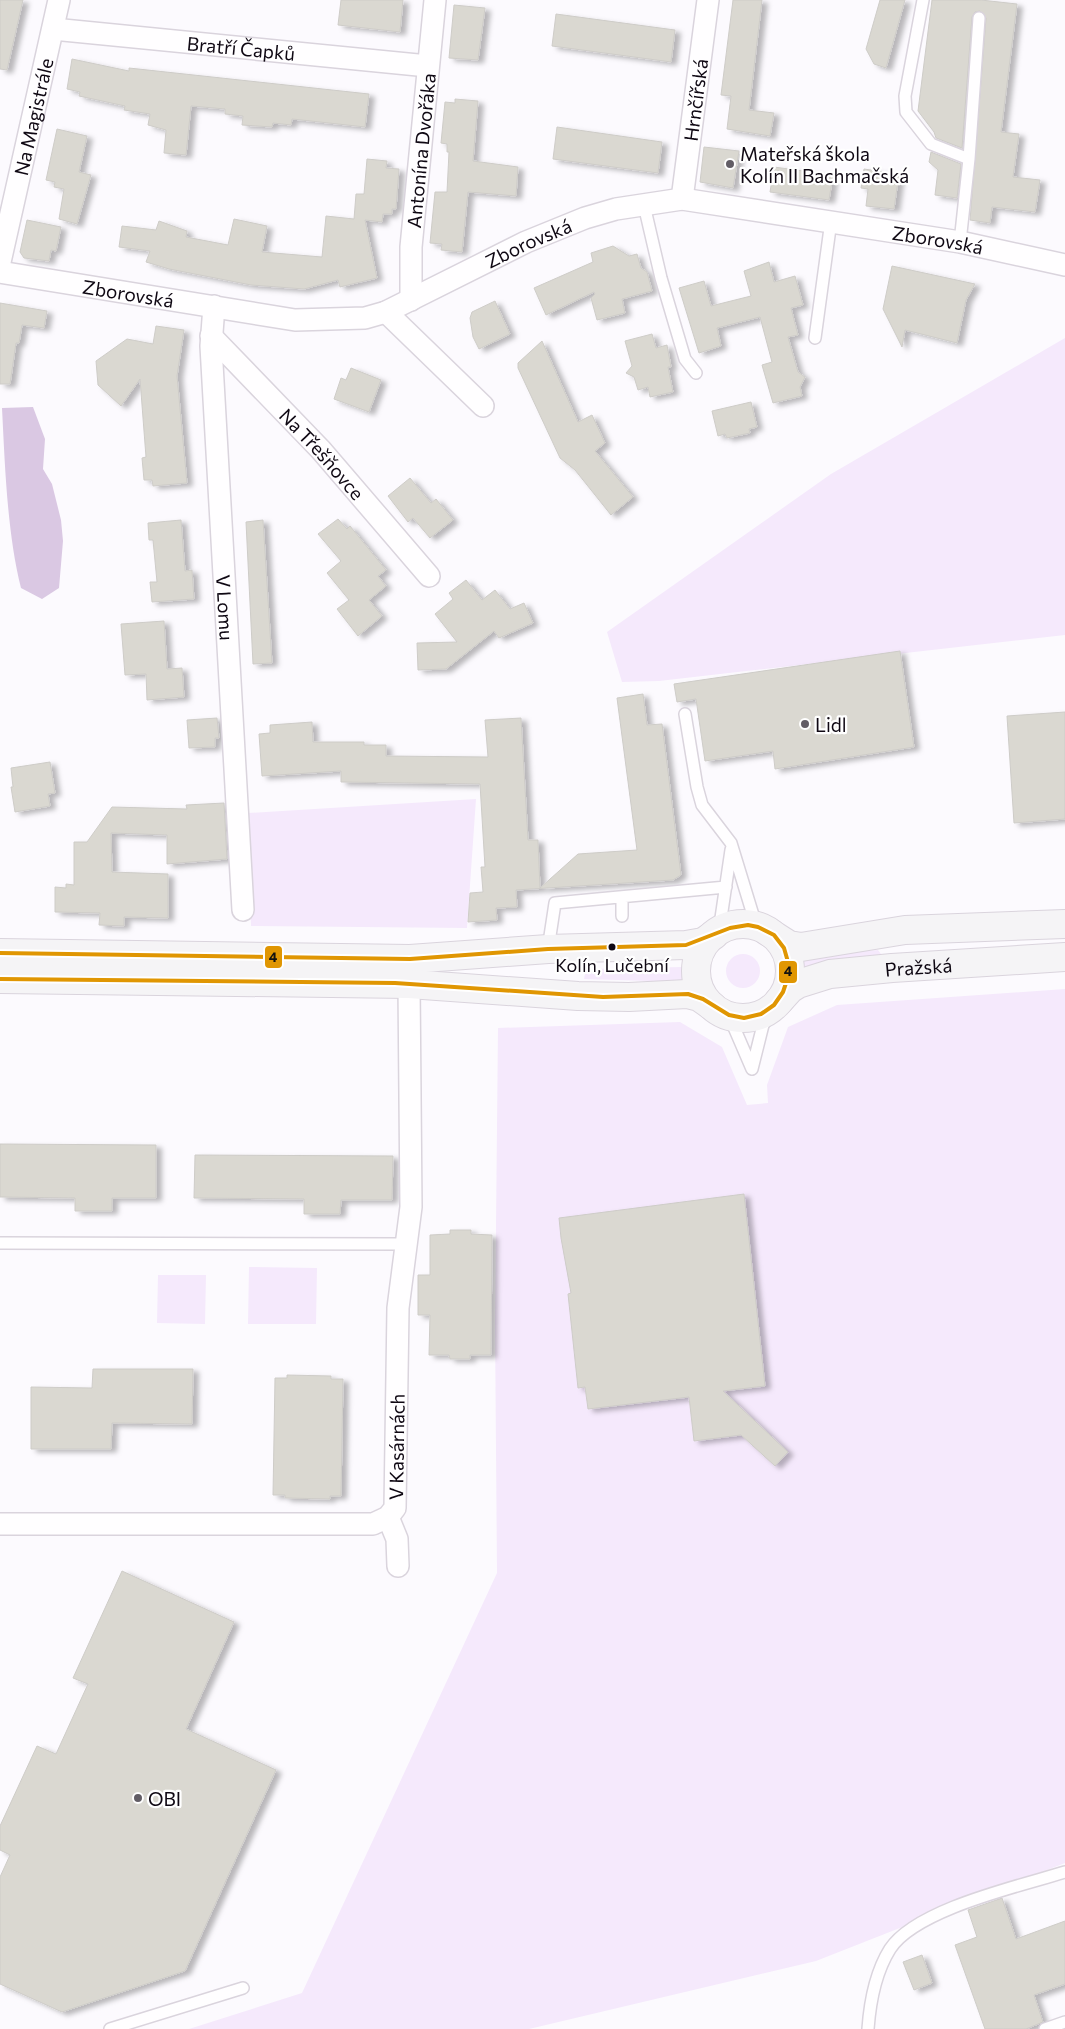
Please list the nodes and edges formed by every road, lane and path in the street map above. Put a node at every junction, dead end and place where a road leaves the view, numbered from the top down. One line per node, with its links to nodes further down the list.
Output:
1 (59, 0): 6 (street, Na Magistrále)
2 (435, 0): 7 (street, Antonína Dvořáka)
3 (708, 0): 9 (street, Hrnčířská)
4 (923, 0): 8 (lane)
5 (980, 18): 8 (lane)
6 (53, 28): 7 (street, Bratří Čapků); 13 (street, Na Magistrále)
7 (428, 66): 16 (street, Antonína Dvořáka)
8 (969, 159): 12 (lane)
9 (682, 199): 10 (street, Zborovská); 11 (street, Zborovská)
10 (644, 205): 16 (street, Zborovská); 21 (lane)
11 (831, 221): 12 (street, Zborovská); 20 (lane)
12 (960, 242): 14 (street, Zborovská)
13 (0, 262)
14 (1065, 265)
15 (0, 272): 17 (street, Zborovská)
16 (411, 300): 18 (street, Zborovská)
17 (214, 306): 18 (street, Zborovská); 19 (street, V Lomu)
18 (386, 312): 22 (street)
19 (211, 336): 23 (street, Na Třešňovce); 28 (street, V Lomu)
20 (815, 338)
21 (696, 373)
22 (483, 406)
23 (429, 576)
24 (685, 714): 25 (lane)
25 (731, 843): 26 (lane); 31 (lane)
26 (726, 887): 27 (lane); 32 (lane)
27 (622, 897): 29 (lane); 33 (lane)
28 (243, 910)
29 (622, 916)
30 (1065, 924): 31 (street)
31 (767, 931): 32 (street); 38 (street)
32 (714, 935): 33 (street); 39 (street)
33 (548, 949): 34 (street)
34 (0, 953)
35 (1065, 957): 38 (street, Pražská)
36 (0, 979): 37 (street)
37 (409, 984): 39 (street); 41 (street, V Kasárnách)
38 (779, 1001): 39 (street); 39 (lane)
39 (714, 1008)
40 (0, 1243): 41 (lane)
41 (406, 1244): 42 (street, V Kasárnách)
42 (388, 1517): 43 (street, V Kasárnách); 44 (street)
43 (0, 1524)
44 (398, 1566)
45 (1065, 1872): 49 (lane)
46 (243, 1988): 48 (lane)
47 (1065, 2022): 50 (lane)
48 (110, 2029)
49 (868, 2029)
50 (1046, 2029)

